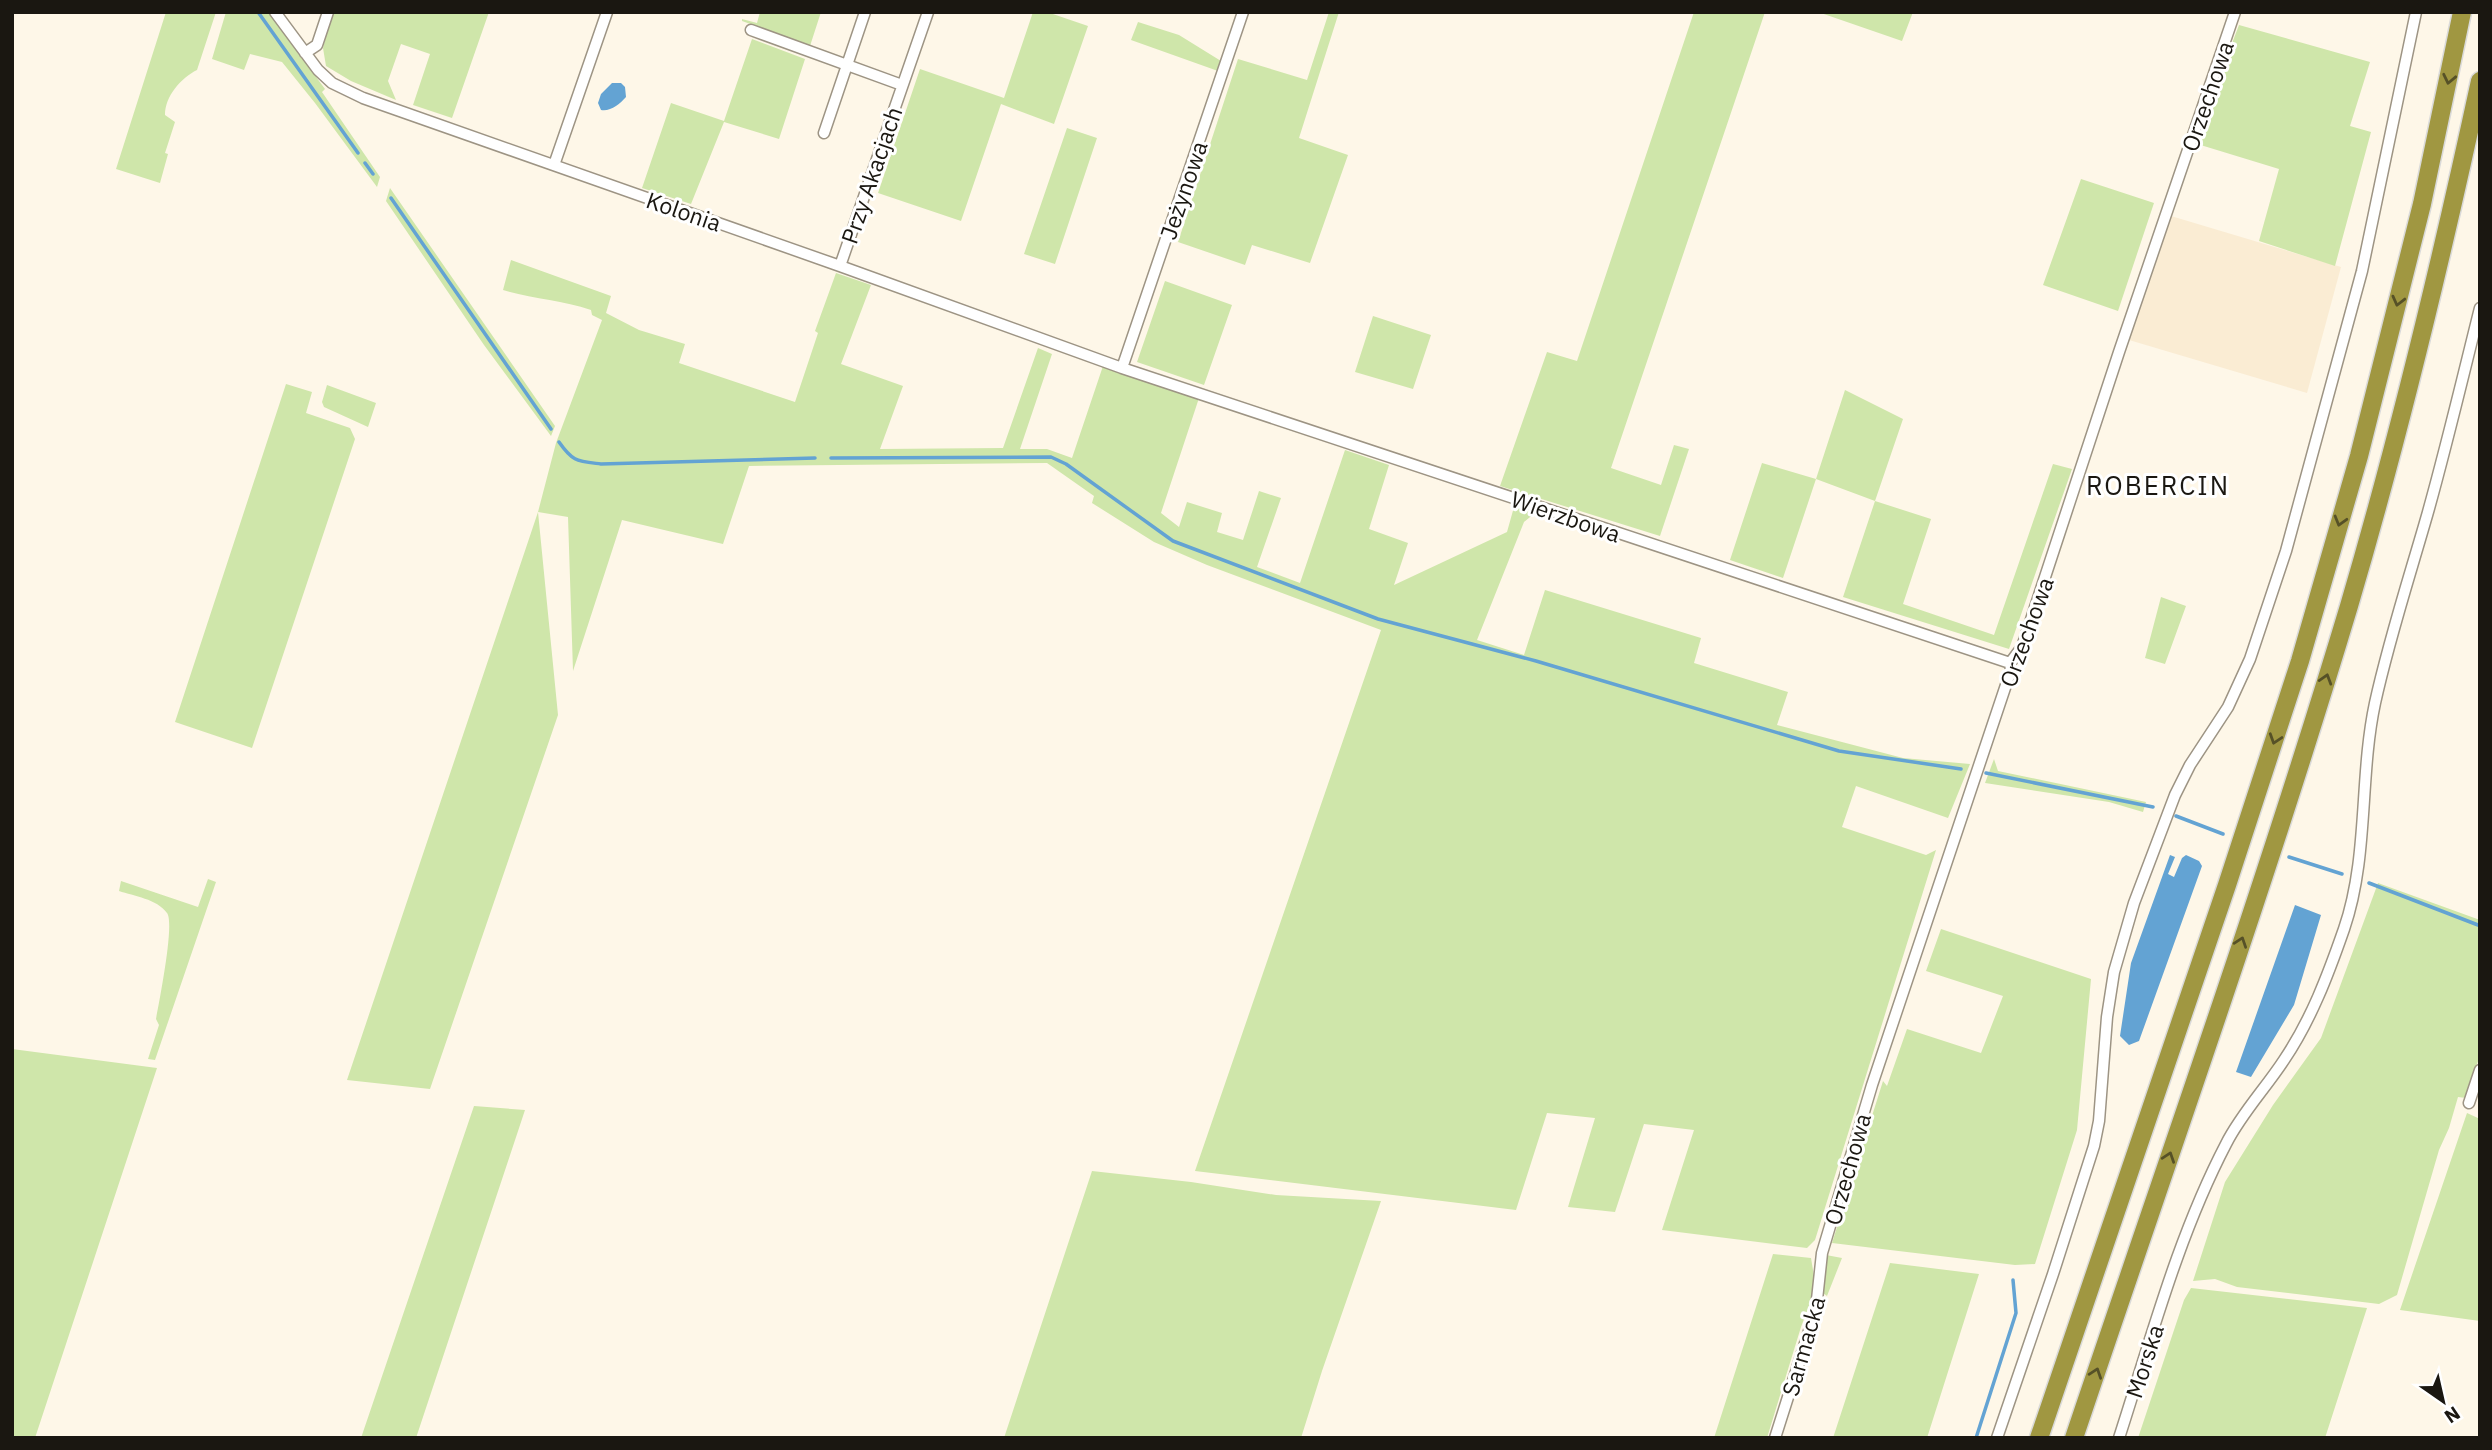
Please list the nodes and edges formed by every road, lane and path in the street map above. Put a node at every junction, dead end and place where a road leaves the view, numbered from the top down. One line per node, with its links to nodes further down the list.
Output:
1 (275, 12): 11 (street, Kolonia)
2 (328, 12): 11 (street)
3 (607, 12): 16 (street)
4 (865, 12): 12 (street)
5 (928, 12): 14 (street, Przy Akacjach)
6 (1243, 12): 19 (street, Jeżynowa)
7 (2235, 12): 20 (street, Orzechowa)
8 (2416, 12): 25 (street)
9 (2462, 12): 26 (highway, one-way to 26)
10 (751, 30): 12 (street, Przy Akacjach)
11 (305, 53): 16 (street, Kolonia)
12 (847, 65): 14 (street, Przy Akacjach); 15 (street)
13 (2480, 81): 27 (highway, one-way to 13)
14 (902, 85): 17 (street, Przy Akacjach)
15 (824, 133)
16 (554, 165): 17 (street, Kolonia)
17 (840, 266): 19 (street, Kolonia)
18 (2480, 308): 28 (street, Morska)
19 (1122, 368): 20 (street, Wierzbowa)
20 (2010, 663): 23 (street, Orzechowa)
21 (2480, 1070): 22 (street)
22 (2469, 1103)
23 (1822, 1253): 24 (street, Sarmacka)
24 (1775, 1438)
25 (1997, 1438)
26 (2039, 1438)
27 (2074, 1438)
28 (2119, 1438)

